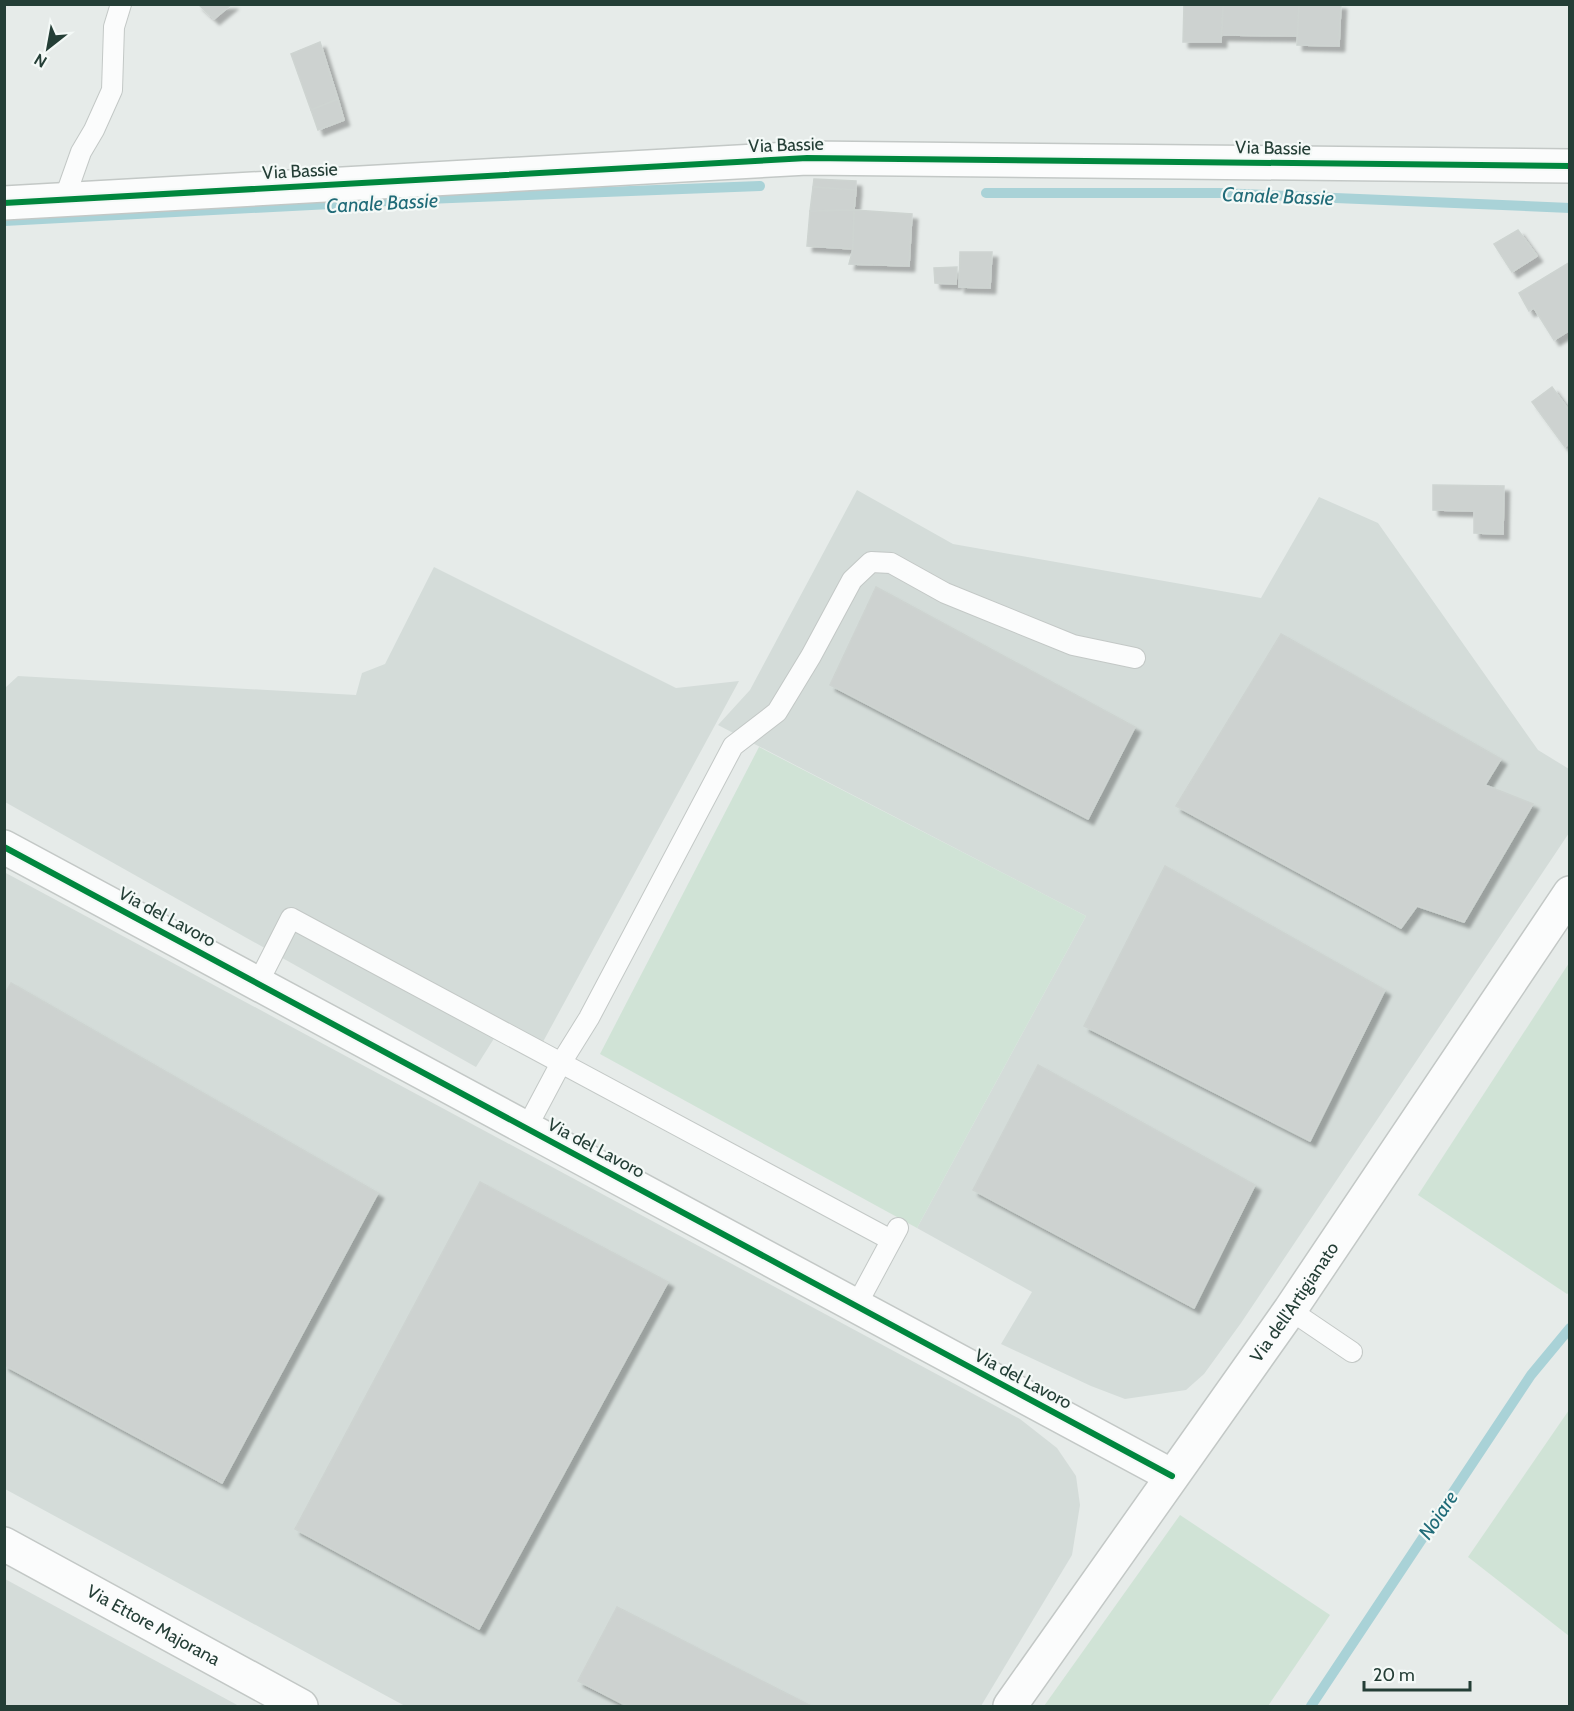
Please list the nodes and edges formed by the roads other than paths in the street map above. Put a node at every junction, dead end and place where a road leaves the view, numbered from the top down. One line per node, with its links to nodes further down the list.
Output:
1 (121, 4): 3 (lane)
2 (1569, 166): 3 (street, Via Bassie)
3 (64, 200): 4 (street, Via Bassie)
4 (4, 203)
5 (1135, 658): 9 (lane)
6 (4, 847): 8 (street, Via del Lavoro)
7 (1569, 893): 12 (street, Via dell'Artigianato)
8 (258, 983): 9 (lane); 10 (street, Via del Lavoro)
9 (561, 1063): 10 (lane); 11 (lane)
10 (527, 1128): 11 (street, Via del Lavoro)
11 (856, 1306): 14 (street, Via del Lavoro)
12 (1290, 1310): 13 (lane); 14 (street, Via dell'Artigianato)
13 (1352, 1352)
14 (1172, 1476): 17 (street, Via dell'Artigianato)
15 (4, 1544): 16 (street, Via Ettore Majorana)
16 (301, 1707)
17 (1010, 1707)

